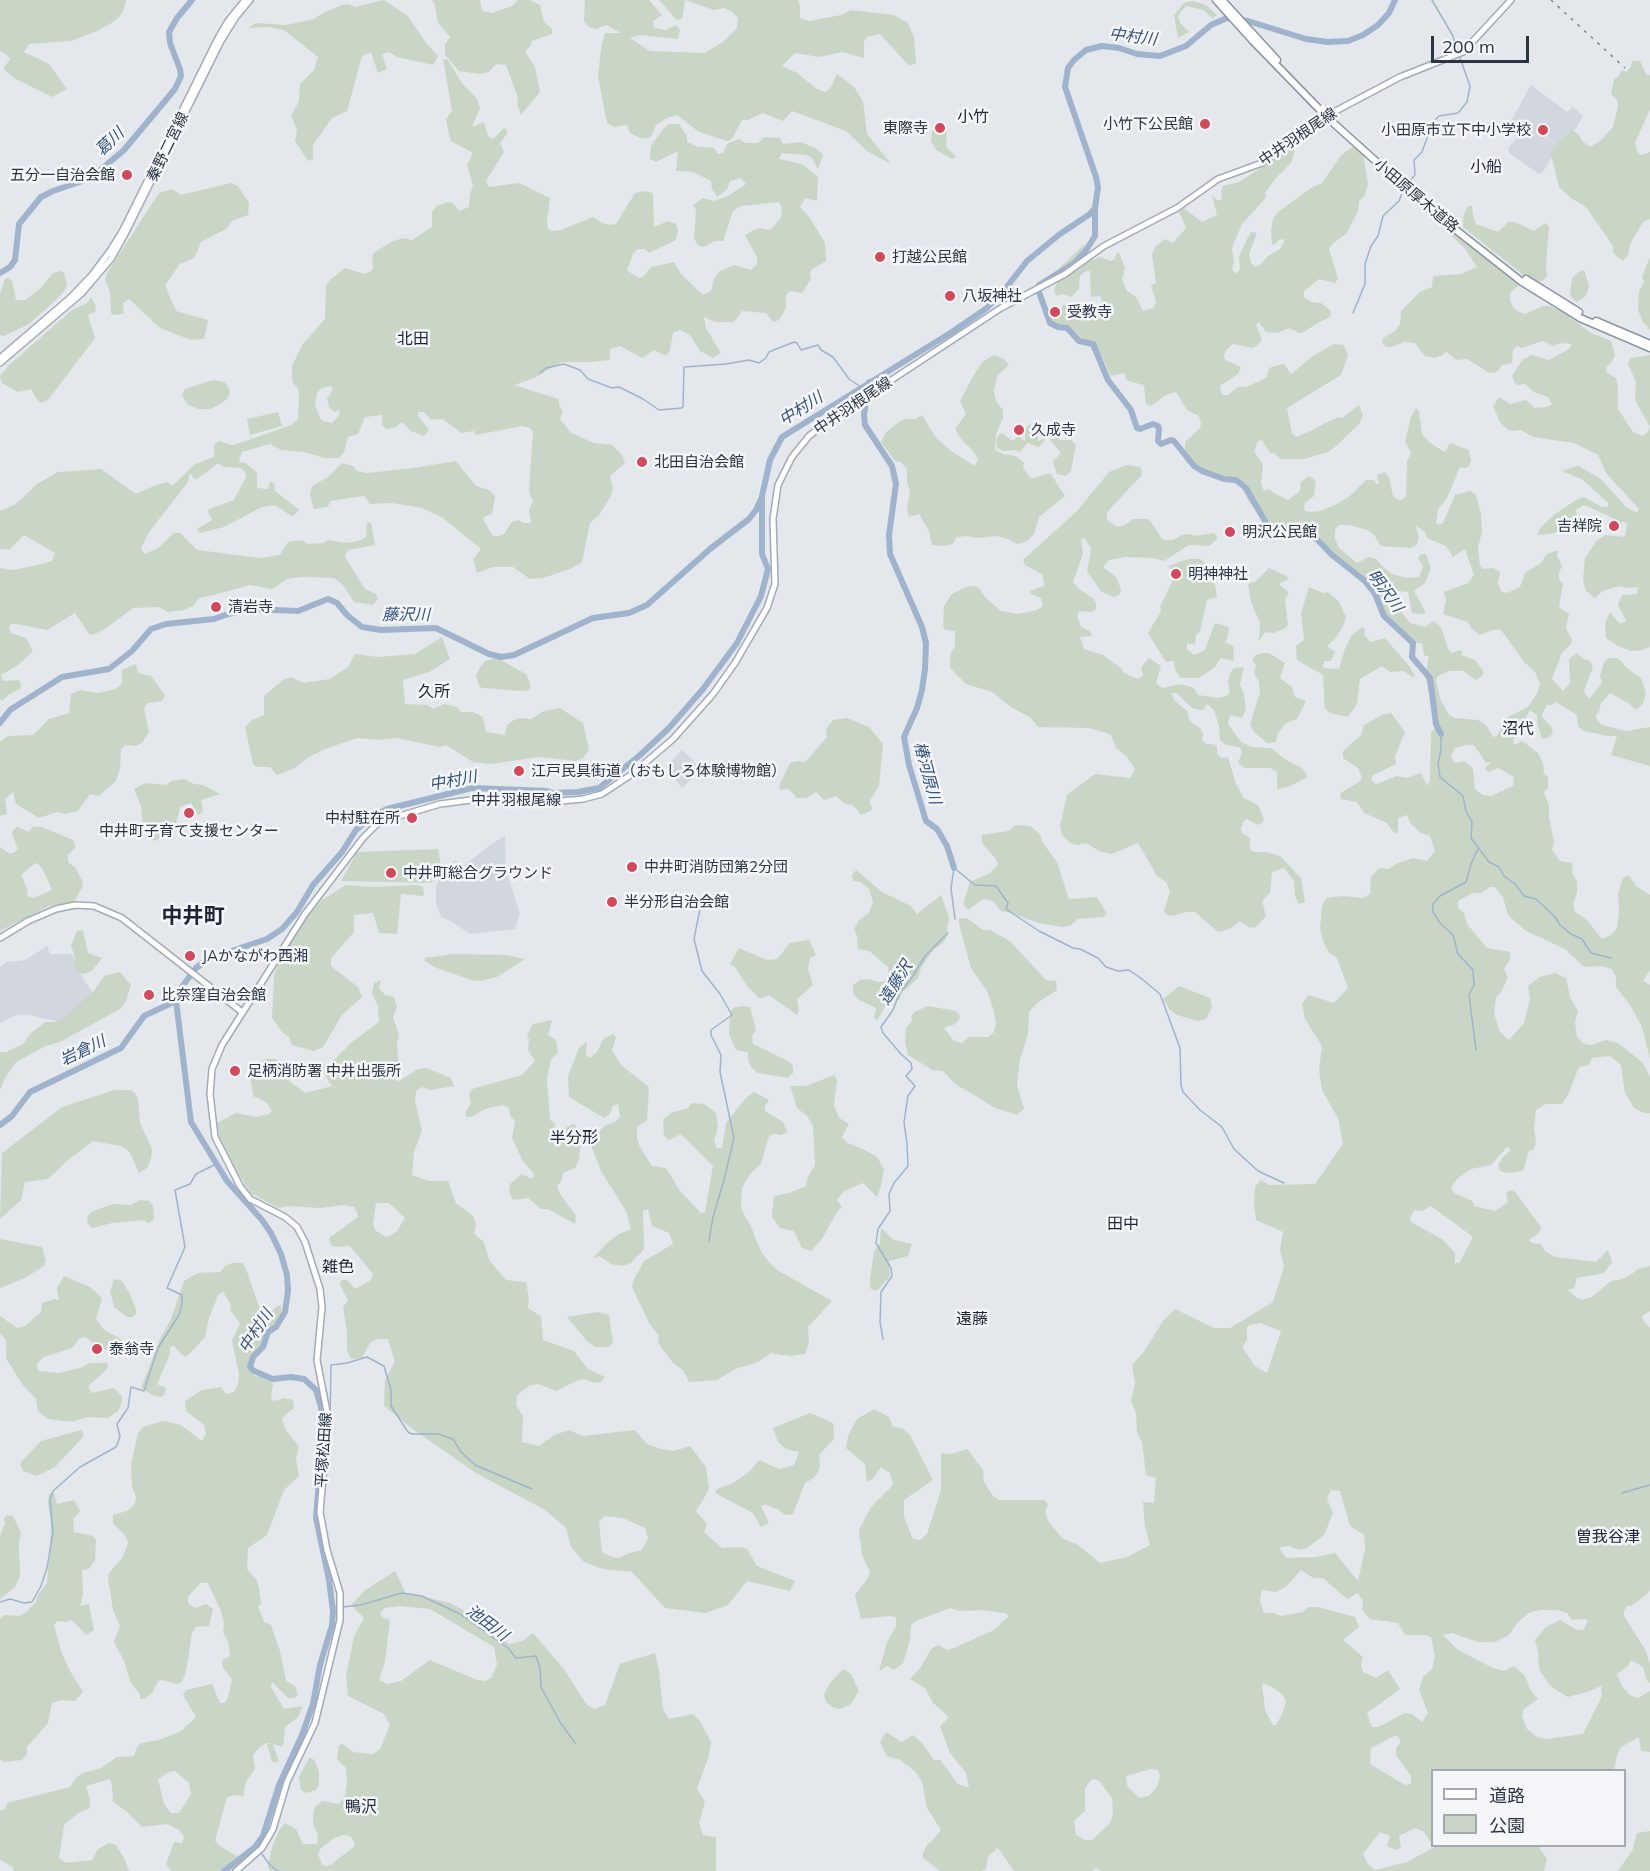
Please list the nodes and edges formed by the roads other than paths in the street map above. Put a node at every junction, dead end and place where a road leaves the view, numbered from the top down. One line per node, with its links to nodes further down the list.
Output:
1 (245, 0): 6 (main road)
2 (250, 0): 6 (main road)
3 (1216, 0): 7 (highway, 小田原厚木道路)
4 (1222, 0): 7 (highway, 小田原厚木道路)
5 (1511, 0): 15 (main road, 中井羽根尾線)
6 (237, 13): 9 (main road, 秦野二宮線)
7 (1254, 40): 8 (highway, 小田原厚木道路, bridge)
8 (1331, 118): 10 (highway, 小田原厚木道路); 11 (highway, 小田原厚木道路)
9 (82, 289): 12 (main road); 13 (main road)
10 (1650, 344)
11 (1650, 348)
12 (0, 358)
13 (0, 363)
14 (0, 938): 15 (main road)
15 (242, 1012): 16 (main road, 平塚松田線)
16 (236, 1871)

